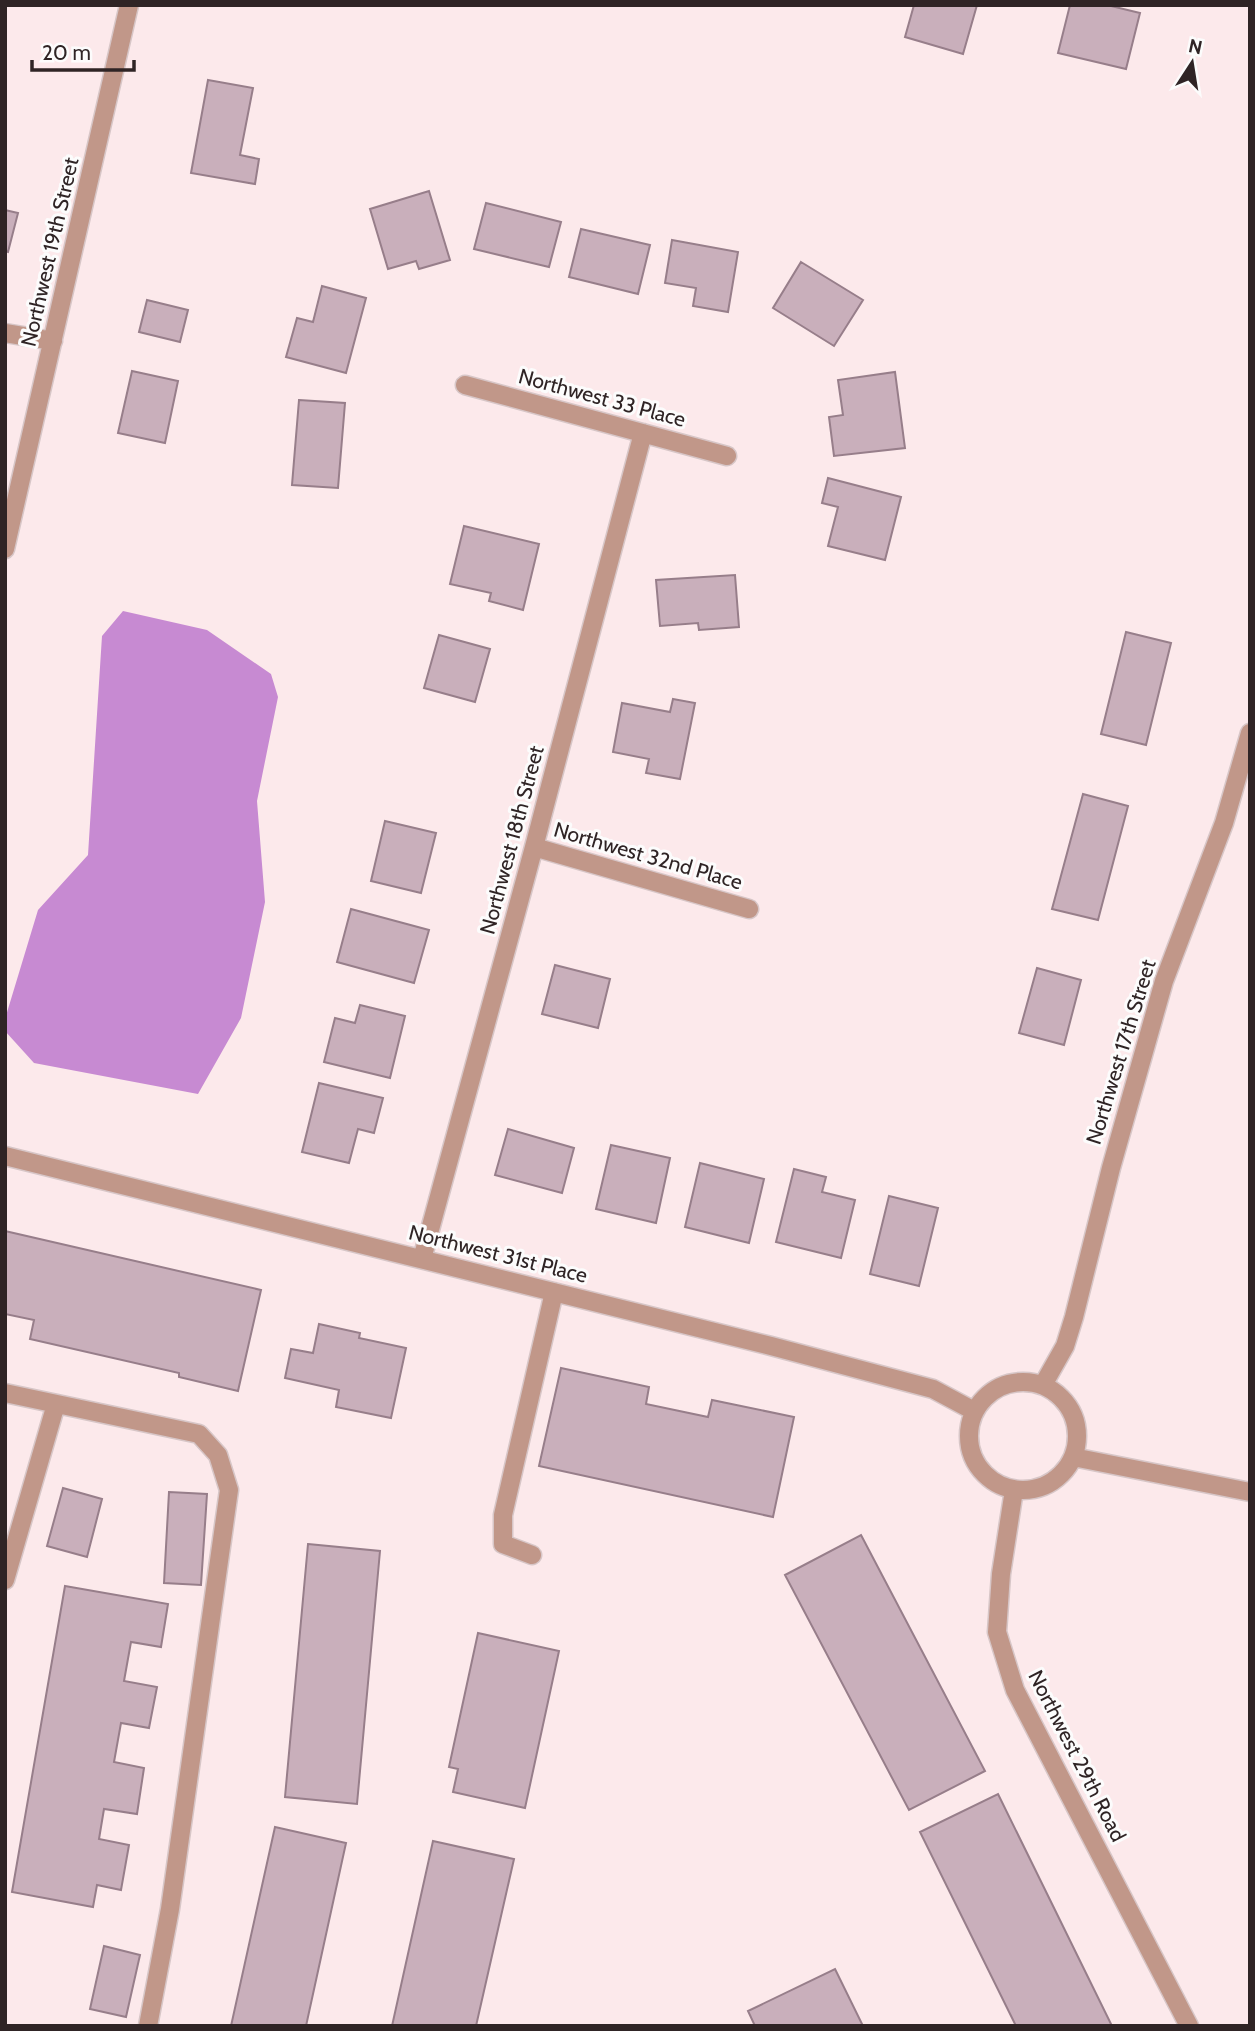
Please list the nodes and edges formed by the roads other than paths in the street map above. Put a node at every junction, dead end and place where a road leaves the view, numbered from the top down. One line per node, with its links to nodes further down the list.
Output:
1 (129, 5): 3 (street, Northwest 19th Street)
2 (5, 332): 3 (street)
3 (54, 341): 7 (street, Northwest 19th Street)
4 (465, 385): 5 (street, Northwest 33 Place)
5 (643, 433): 6 (street, Northwest 33 Place); 9 (street, Northwest 18th Street)
6 (727, 456)
7 (5, 549)
8 (1250, 733): 14 (street, Northwest 17th Street)
9 (534, 847): 10 (street, Northwest 32nd Place); 12 (street, Northwest 18th Street)
10 (749, 909)
11 (5, 1156): 12 (street, Northwest 31st Place)
12 (422, 1259): 13 (street, Northwest 31st Place)
13 (554, 1292): 17 (street, Northwest 31st Place); 21 (street)
14 (1043, 1385): 17 (street); 18 (street)
15 (5, 1393): 16 (street)
16 (56, 1404): 22 (street); 23 (street)
17 (974, 1411): 19 (street)
18 (1073, 1457): 19 (street); 20 (street)
19 (1014, 1490): 24 (street, Northwest 29th Road)
20 (1250, 1492)
21 (533, 1555)
22 (5, 1580)
23 (148, 2026)
24 (1189, 2026)

